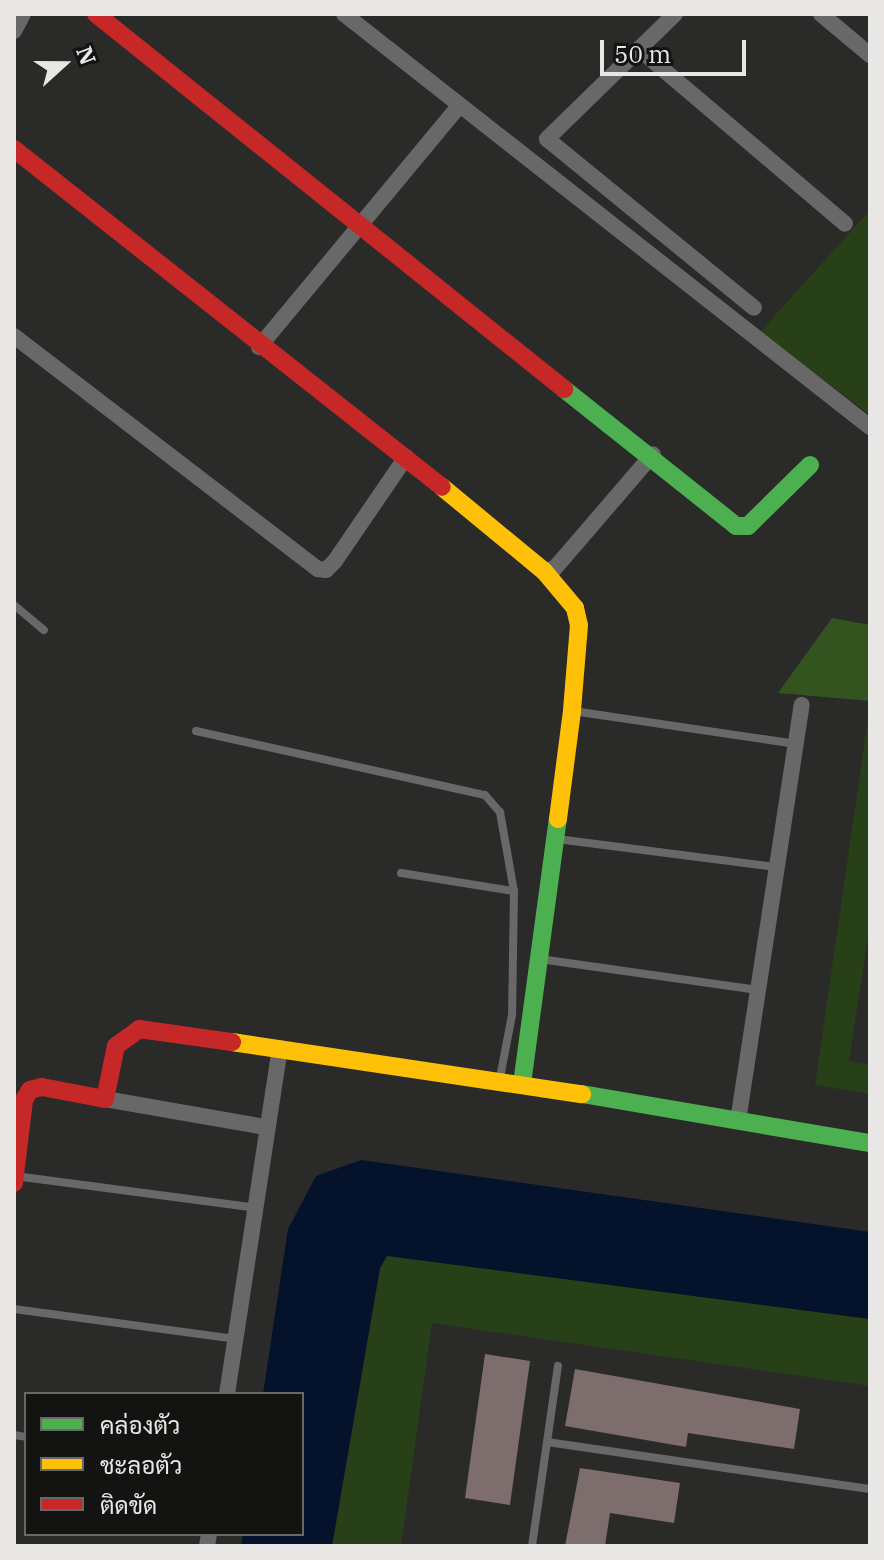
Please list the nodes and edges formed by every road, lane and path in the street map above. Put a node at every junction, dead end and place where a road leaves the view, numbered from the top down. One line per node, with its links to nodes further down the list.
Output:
1 (23, 14): 6 (street)
2 (96, 14): 12 (street)
3 (344, 14): 9 (street)
4 (675, 14): 7 (street)
5 (821, 14): 8 (street)
6 (14, 31)
7 (639, 49): 11 (street); 13 (street)
8 (870, 55)
9 (459, 106): 12 (street); 16 (street)
10 (14, 149): 15 (street)
11 (845, 224)
12 (361, 225): 15 (street); 17 (street)
13 (754, 308)
14 (14, 336): 18 (street)
15 (259, 347): 18 (street)
16 (870, 427)
17 (653, 454): 19 (street); 20 (street)
18 (406, 457): 20 (street)
19 (810, 465)
20 (544, 571): 24 (street)
21 (14, 605): 22 (lane)
22 (44, 630)
23 (802, 705): 26 (street)
24 (572, 711): 26 (lane); 27 (street)
25 (196, 731): 30 (lane)
26 (797, 744): 28 (street)
27 (556, 839): 28 (lane); 31 (street)
28 (777, 867): 32 (street)
29 (401, 873): 30 (lane)
30 (514, 891): 34 (lane)
31 (540, 959): 32 (lane); 35 (street)
32 (758, 990): 37 (street)
33 (280, 1048): 34 (street); 36 (street); 38 (street)
34 (499, 1080): 35 (street)
35 (522, 1084): 37 (street)
36 (105, 1099): 38 (street); 40 (street)
37 (738, 1121): 39 (street)
38 (266, 1127): 42 (street)
39 (870, 1143)
40 (15, 1176): 41 (street); 42 (lane)
41 (14, 1183)
42 (252, 1207): 44 (street)
43 (14, 1309): 44 (lane)
44 (235, 1339): 46 (street)
45 (558, 1366): 47 (lane)
46 (227, 1392)
47 (547, 1442): 48 (lane); 49 (lane)
48 (868, 1489)
49 (532, 1546)

